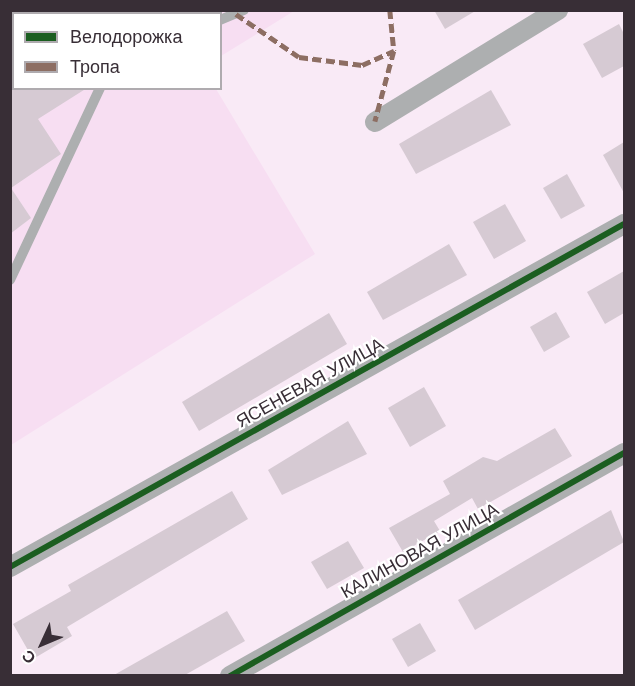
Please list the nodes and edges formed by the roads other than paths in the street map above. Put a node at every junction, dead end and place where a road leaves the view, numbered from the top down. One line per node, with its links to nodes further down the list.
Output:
1 (244, 10): 3 (lane)
2 (558, 10): 5 (street)
3 (222, 19)
4 (99, 90): 7 (lane)
5 (375, 122)
6 (624, 224): 9 (street, ЯСЕНЕВАЯ УЛИЦА)
7 (10, 280)
8 (624, 453): 10 (street, КАЛИНОВАЯ УЛИЦА)
9 (10, 567)
10 (230, 675)

